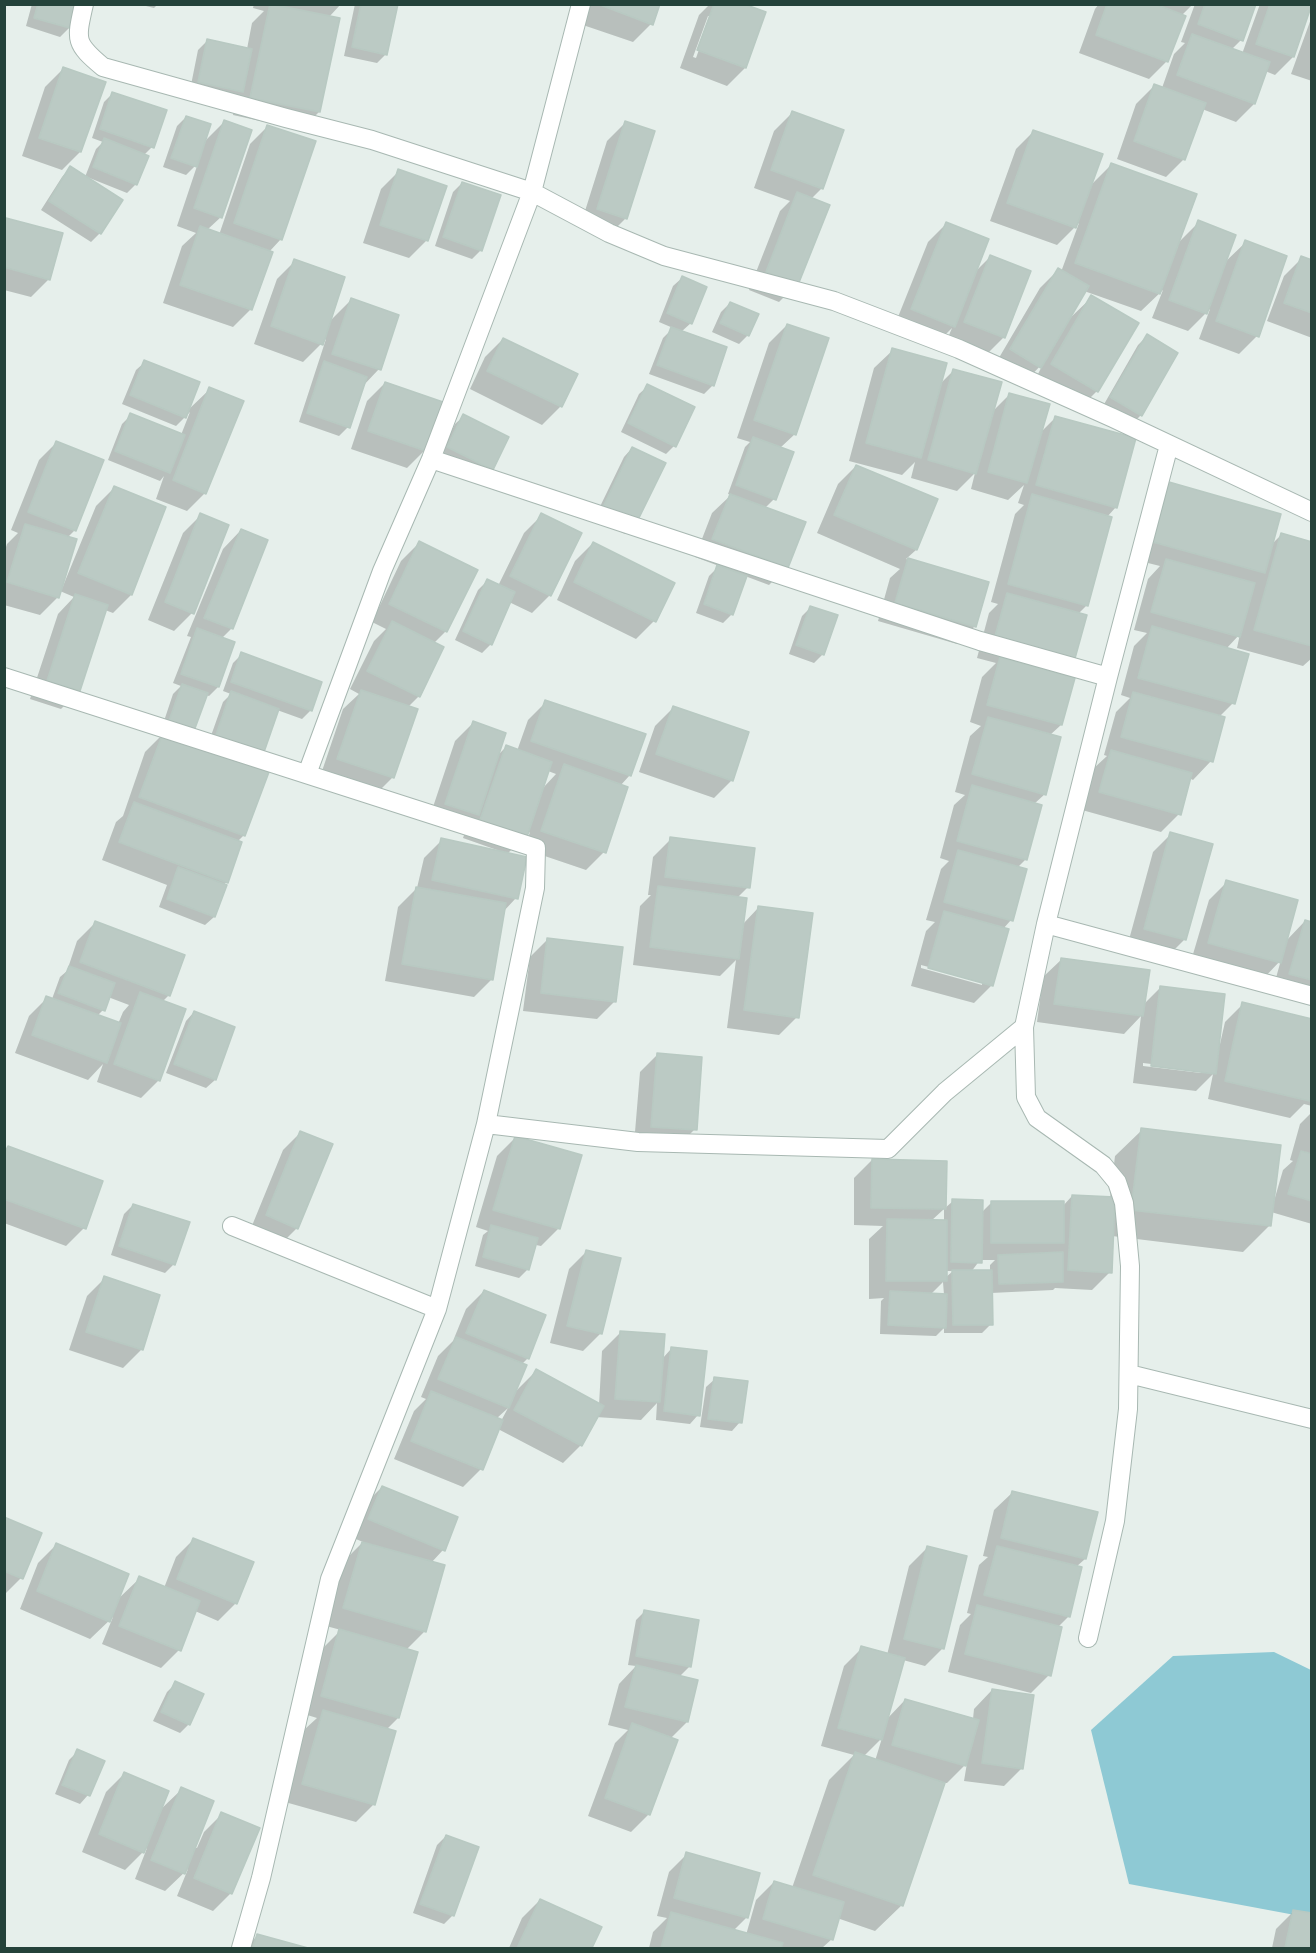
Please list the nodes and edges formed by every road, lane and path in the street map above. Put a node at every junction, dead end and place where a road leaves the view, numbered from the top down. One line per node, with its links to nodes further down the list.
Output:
1 (84, 4): 3 (street)
2 (581, 4): 3 (street)
3 (532, 192): 4 (street); 5 (street)
4 (1168, 445): 6 (street); 7 (street)
5 (430, 459): 7 (street); 9 (street)
6 (1311, 512)
7 (1108, 676): 10 (street)
8 (4, 677): 9 (street)
9 (307, 774): 13 (street)
10 (1046, 924): 11 (street); 12 (street)
11 (1311, 996)
12 (1024, 1028): 13 (street); 16 (street)
13 (486, 1124): 15 (street)
14 (232, 1226): 15 (street)
15 (437, 1309): 19 (street)
16 (1129, 1374): 17 (street); 18 (street)
17 (1311, 1419)
18 (1088, 1638)
19 (241, 1948)

